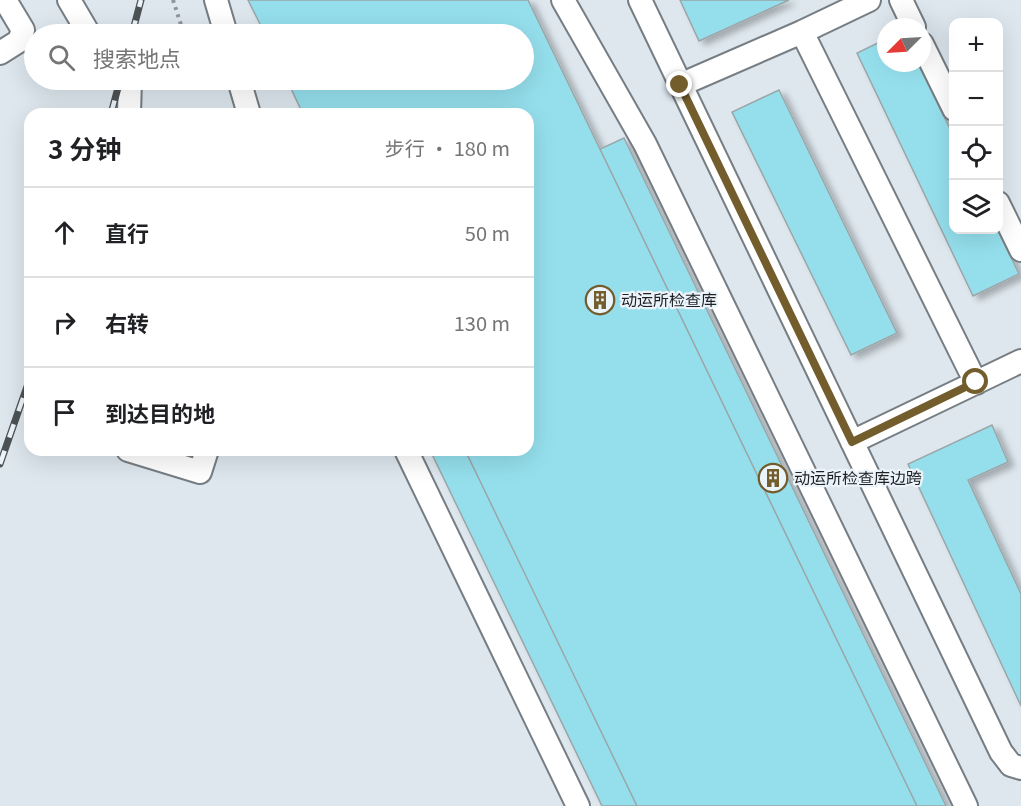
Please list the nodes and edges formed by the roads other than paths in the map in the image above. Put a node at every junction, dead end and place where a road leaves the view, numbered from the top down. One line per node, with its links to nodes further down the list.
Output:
1 (5, 0): 13 (lane)
2 (69, 0): 10 (lane)
3 (216, 0): 11 (lane)
4 (563, 0): 31 (lane)
5 (640, 0): 15 (lane)
6 (869, 0): 8 (lane)
7 (901, 0): 9 (lane)
8 (835, 8): 12 (lane)
9 (910, 18)
10 (83, 24)
11 (223, 24)
12 (802, 32): 15 (lane); 24 (lane)
13 (0, 52)
14 (931, 62): 18 (lane)
15 (680, 85): 25 (lane)
16 (130, 90): 19 (lane)
17 (242, 90): 20 (lane)
18 (949, 99)
19 (129, 108)
20 (247, 108)
21 (1003, 212): 22 (lane)
22 (1021, 250)
23 (1021, 362): 24 (lane)
24 (976, 382): 25 (lane)
25 (852, 442): 29 (lane)
26 (148, 456): 27 (lane)
27 (205, 456)
28 (409, 456): 30 (lane)
29 (1021, 768)
30 (578, 806)
31 (966, 806)

